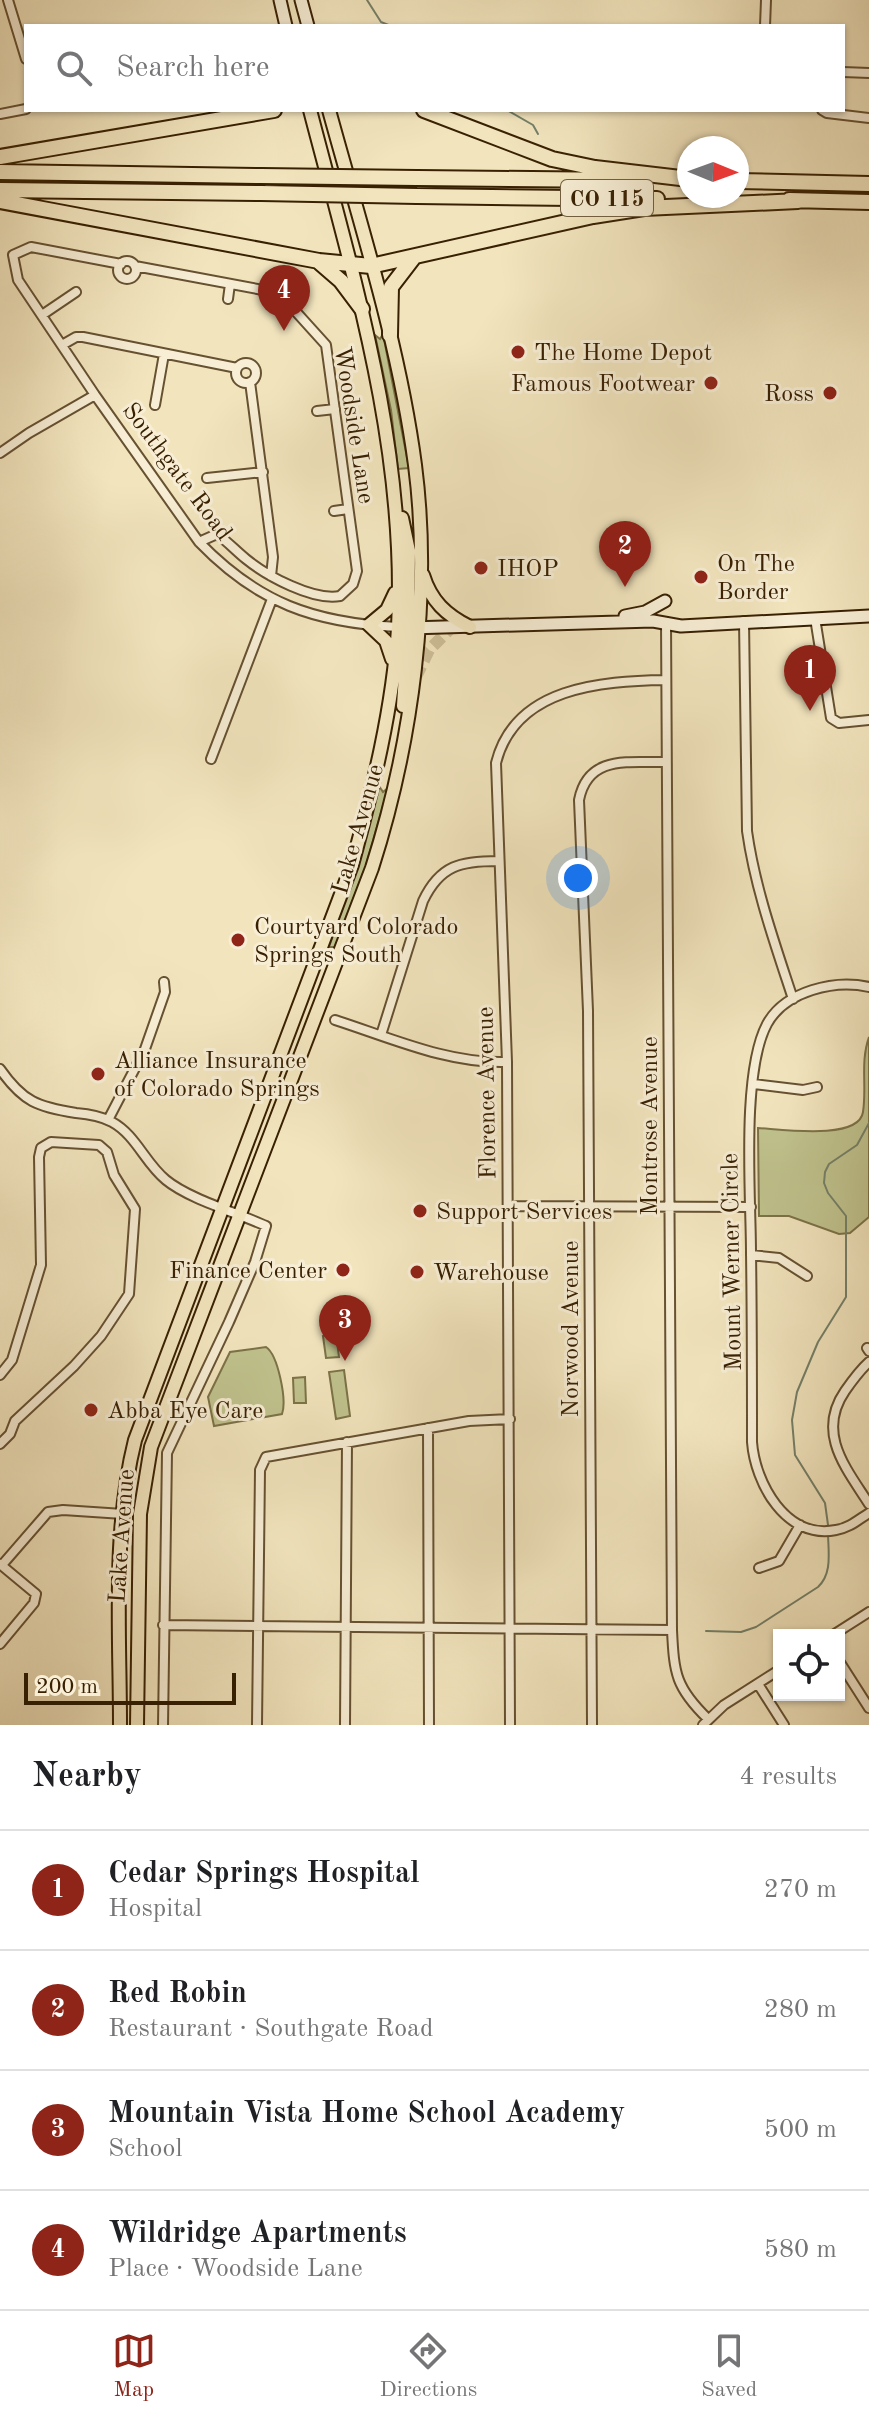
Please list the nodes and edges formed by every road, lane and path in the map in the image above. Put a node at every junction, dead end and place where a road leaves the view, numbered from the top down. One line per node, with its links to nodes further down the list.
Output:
1 (8, 0): 8 (street)
2 (280, 0): 5 (street)
3 (301, 0): 6 (street)
4 (766, 0): 7 (street)
5 (286, 24)
6 (307, 24)
7 (765, 24)
8 (24, 52)
9 (845, 72): 10 (street)
10 (869, 73)
11 (24, 109): 17 (street)
12 (259, 112): 19 (highway)
13 (311, 112): 32 (main road, Lake Avenue)
14 (330, 112): 34 (main road, Lake Avenue)
15 (429, 112): 21 (highway)
16 (825, 112): 18 (street)
17 (0, 114)
18 (869, 118)
19 (0, 157)
20 (0, 172): 22 (highway, CO 115, bridge)
21 (677, 178)
22 (677, 180)
23 (749, 181): 24 (highway)
24 (869, 184)
25 (0, 190): 27 (highway, CO 115, bridge)
26 (0, 201): 30 (highway)
27 (798, 201): 28 (highway, CO 115); 29 (highway)
28 (869, 202)
29 (414, 257): 34 (highway); 40 (highway)
30 (319, 261): 32 (highway); 38 (highway)
31 (121, 264): 33 (street); 33 (street); 39 (street, Southgate Road)
32 (351, 265): 34 (highway); 38 (main road, Lake Avenue)
33 (135, 266): 35 (street, Woodside Lane)
34 (371, 266): 40 (main road, Lake Avenue)
35 (230, 284): 37 (street); 47 (street, Woodside Lane)
36 (76, 292): 39 (street)
37 (228, 299)
38 (362, 309): 52 (main road, Lake Avenue)
39 (42, 315): 41 (street, Southgate Road)
40 (390, 335): 56 (main road, Lake Avenue)
41 (62, 345): 42 (street); 45 (street, Southgate Road)
42 (164, 354): 43 (street); 46 (street)
43 (237, 368): 44 (street); 44 (street)
44 (250, 382): 50 (street)
45 (95, 395): 49 (street); 55 (street, Southgate Road)
46 (155, 405)
47 (335, 409): 48 (street); 53 (street, Woodside Lane)
48 (317, 411)
49 (0, 453)
50 (263, 472): 51 (street); 57 (street)
51 (207, 478)
52 (394, 492): 58 (main road, Lake Avenue); 67 (main road)
53 (348, 509): 54 (street); 57 (street, Woodside Lane)
54 (334, 511)
55 (199, 542): 57 (street); 59 (street, Southgate Road)
56 (420, 567): 67 (main road, Lake Avenue); 68 (main road)
57 (271, 576)
58 (398, 579): 66 (main road); 67 (main road, Lake Avenue)
59 (272, 599): 66 (street, Southgate Road); 72 (street)
60 (665, 601): 64 (street)
61 (869, 616): 62 (street, Southgate Road)
62 (815, 618): 63 (street, Southgate Road); 71 (street)
63 (744, 621): 65 (street, Southgate Road); 77 (street)
64 (597, 622): 65 (street, Southgate Road); 68 (street, Southgate Road)
65 (666, 622): 70 (street, Montrose Avenue)
66 (369, 625): 67 (street, Southgate Road); 69 (main road)
67 (408, 627): 68 (street, Southgate Road); 69 (main road, Lake Avenue); 92 (main road, Lake Avenue)
68 (470, 627)
69 (394, 666): 89 (main road, Lake Avenue)
70 (666, 680): 73 (street, Montrose Avenue); 74 (street, Florence Avenue)
71 (869, 720)
72 (211, 759)
73 (666, 762): 88 (street, Norwood Avenue); 90 (street, Montrose Avenue)
74 (498, 861): 81 (street); 82 (street, Florence Avenue)
75 (164, 982): 86 (street)
76 (869, 987): 77 (street, Mount Werner Circle)
77 (793, 999): 80 (street, Mount Werner Circle)
78 (335, 1020): 81 (street)
79 (753, 1023): 80 (street)
80 (765, 1029): 84 (street, Mount Werner Circle)
81 (381, 1035): 82 (street)
82 (507, 1062): 87 (street, Florence Avenue)
83 (0, 1069): 86 (street)
84 (754, 1084): 85 (street); 91 (street, Mount Werner Circle)
85 (817, 1087)
86 (108, 1120): 89 (street)
87 (509, 1206): 88 (street); 99 (street, Florence Avenue)
88 (590, 1206): 90 (street); 115 (street, Norwood Avenue)
89 (222, 1207): 92 (street); 105 (main road, Lake Avenue)
90 (669, 1207): 91 (street); 117 (street, Montrose Avenue)
91 (751, 1207): 93 (street, Mount Werner Circle)
92 (239, 1213): 110 (street); 125 (main road, Lake Avenue)
93 (751, 1255): 94 (street); 96 (street, Mount Werner Circle)
94 (807, 1276)
95 (763, 1355): 96 (street)
96 (752, 1356): 106 (street, Mount Werner Circle)
97 (869, 1362): 103 (street)
98 (0, 1375): 102 (street)
99 (510, 1419): 100 (street); 114 (street, Florence Avenue)
100 (428, 1428): 101 (street); 113 (street)
101 (347, 1442): 111 (street); 112 (street)
102 (0, 1444)
103 (869, 1504)
104 (869, 1513): 106 (street, Mount Werner Circle)
105 (123, 1514): 107 (street); 124 (main road, Lake Avenue)
106 (800, 1525): 108 (street)
107 (1, 1564): 118 (street)
108 (759, 1568)
109 (869, 1612): 116 (street)
110 (163, 1625): 111 (street); 126 (street)
111 (258, 1626): 112 (street); 127 (street)
112 (346, 1627): 113 (street); 128 (street)
113 (430, 1627): 114 (street); 129 (street)
114 (511, 1628): 115 (street); 130 (street, Florence Avenue)
115 (593, 1629): 117 (street); 131 (street, Norwood Avenue)
116 (842, 1629)
117 (672, 1630): 123 (street, Montrose Avenue)
118 (0, 1644)
119 (845, 1670): 122 (street)
120 (773, 1674): 121 (street)
121 (758, 1684): 123 (street); 132 (street)
122 (869, 1708)
123 (705, 1722)
124 (120, 1725)
125 (137, 1725)
126 (163, 1725)
127 (257, 1725)
128 (345, 1725)
129 (429, 1725)
130 (510, 1725)
131 (592, 1725)
132 (784, 1725)

